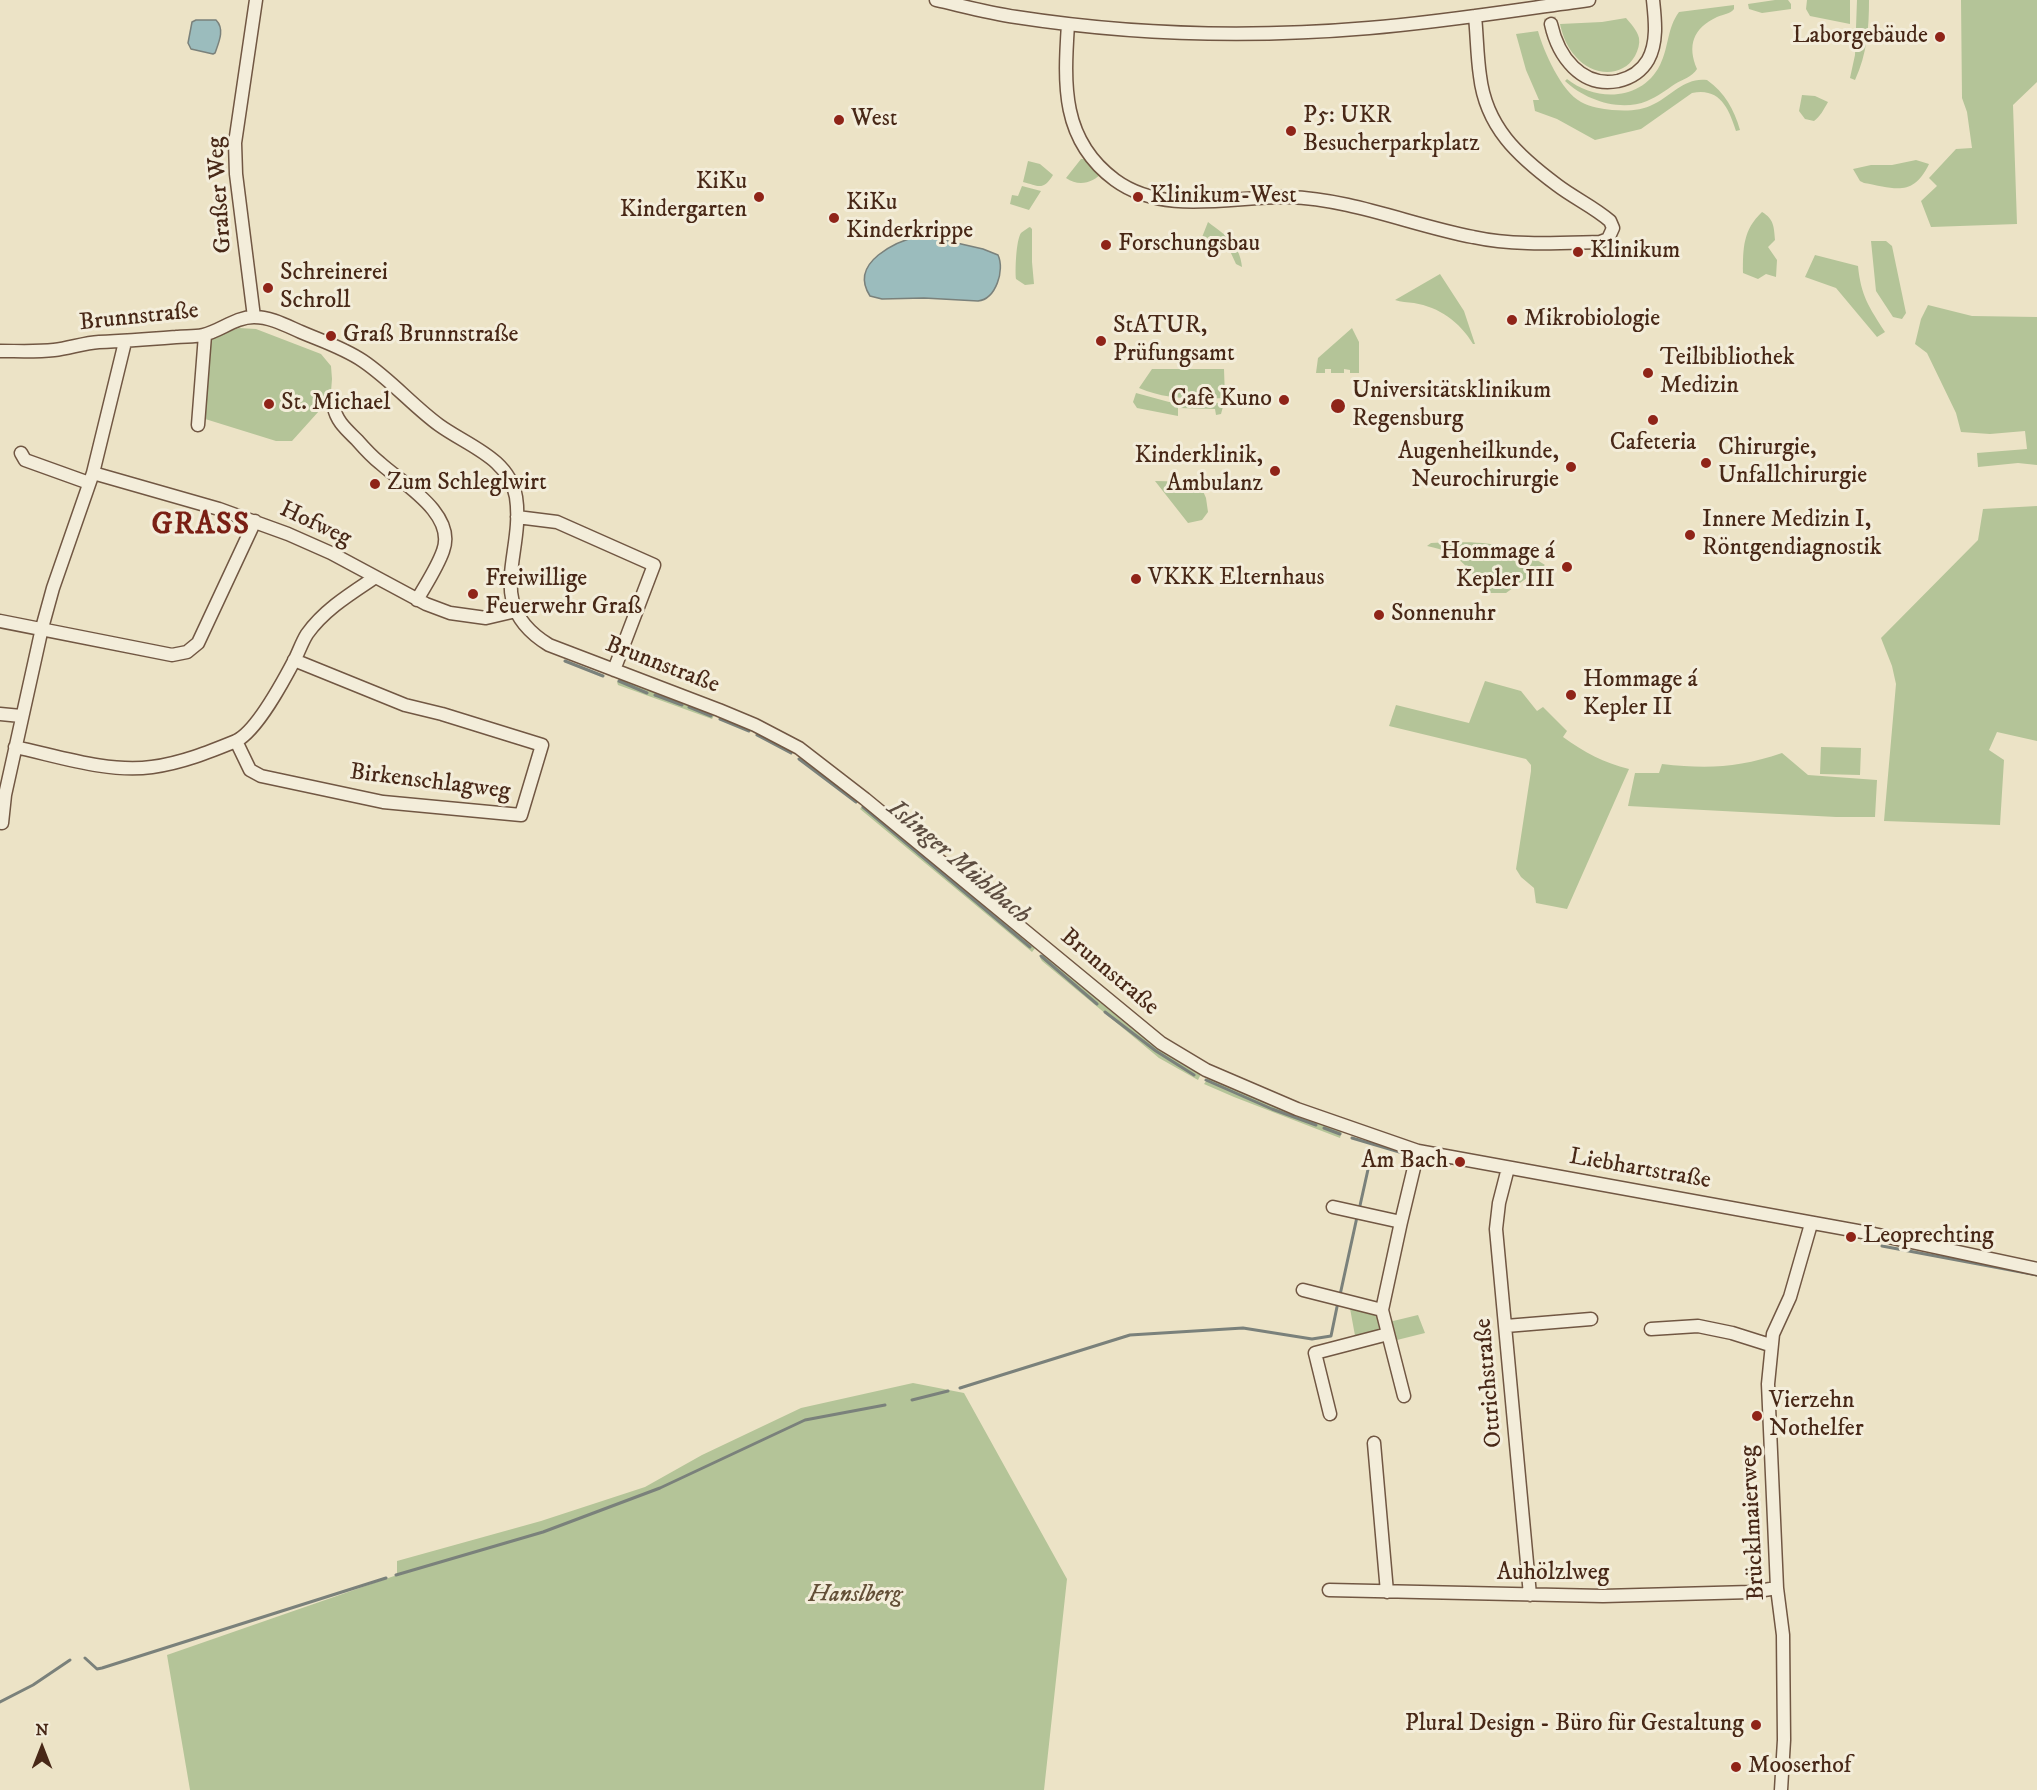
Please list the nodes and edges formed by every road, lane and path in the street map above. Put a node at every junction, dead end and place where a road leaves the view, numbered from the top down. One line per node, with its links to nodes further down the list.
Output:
1 (256, 0): 8 (street, Graßer Weg)
2 (936, 0): 6 (street)
3 (1589, 0): 5 (street)
4 (1653, 0): 7 (street)
5 (1475, 16): 6 (street); 6 (street)
6 (1068, 24)
7 (1551, 24)
8 (254, 317): 9 (street, Brunnstraße); 16 (street, Brunnstraße)
9 (205, 335): 10 (street, Brunnstraße); 13 (street)
10 (125, 342): 11 (street, Brunnstraße); 15 (street)
11 (0, 351)
12 (334, 407): 19 (street)
13 (198, 425)
14 (21, 453): 15 (street, Hofweg)
15 (91, 478): 17 (street, Hofweg); 22 (street)
16 (517, 517): 20 (street, Brunnstraße); 24 (street)
17 (255, 521): 18 (street, Hofweg); 22 (street)
18 (374, 578): 19 (street, Hofweg); 23 (street)
19 (417, 600): 20 (street, Hofweg)
20 (516, 611): 24 (street, Brunnstraße)
21 (0, 621): 22 (street)
22 (42, 628): 26 (street)
23 (294, 660): 27 (street); 27 (street, Birkenschlagweg)
24 (614, 670): 30 (street, Brunnstraße)
25 (0, 714): 26 (street)
26 (21, 716): 28 (street)
27 (236, 741): 28 (street)
28 (15, 747): 29 (street)
29 (2, 823)
30 (1244, 1086): 31 (street, Liebhartstraße)
31 (1417, 1155): 32 (street, Liebhartstraße); 34 (street)
32 (1508, 1168): 35 (street, Liebhartstraße); 40 (street, Ottrichstraße)
33 (1333, 1207): 34 (street)
34 (1401, 1221): 38 (street)
35 (1811, 1224): 36 (street, Liebhartstraße); 43 (street, Brücklmaierweg)
36 (2037, 1269)
37 (1303, 1290): 38 (street)
38 (1382, 1310): 42 (street)
39 (1591, 1319): 40 (street)
40 (1506, 1326): 50 (street, Ottrichstraße)
41 (1651, 1329): 43 (street)
42 (1388, 1334): 44 (street); 45 (street)
43 (1770, 1346): 47 (street, Brücklmaierweg)
44 (1404, 1396)
45 (1330, 1414)
46 (1374, 1443): 49 (street)
47 (1777, 1588): 50 (street, Auhölzlweg); 51 (street, Brücklmaierweg)
48 (1329, 1590): 49 (street, Auhölzlweg)
49 (1387, 1592): 50 (street, Auhölzlweg)
50 (1530, 1595)
51 (1781, 1790)

